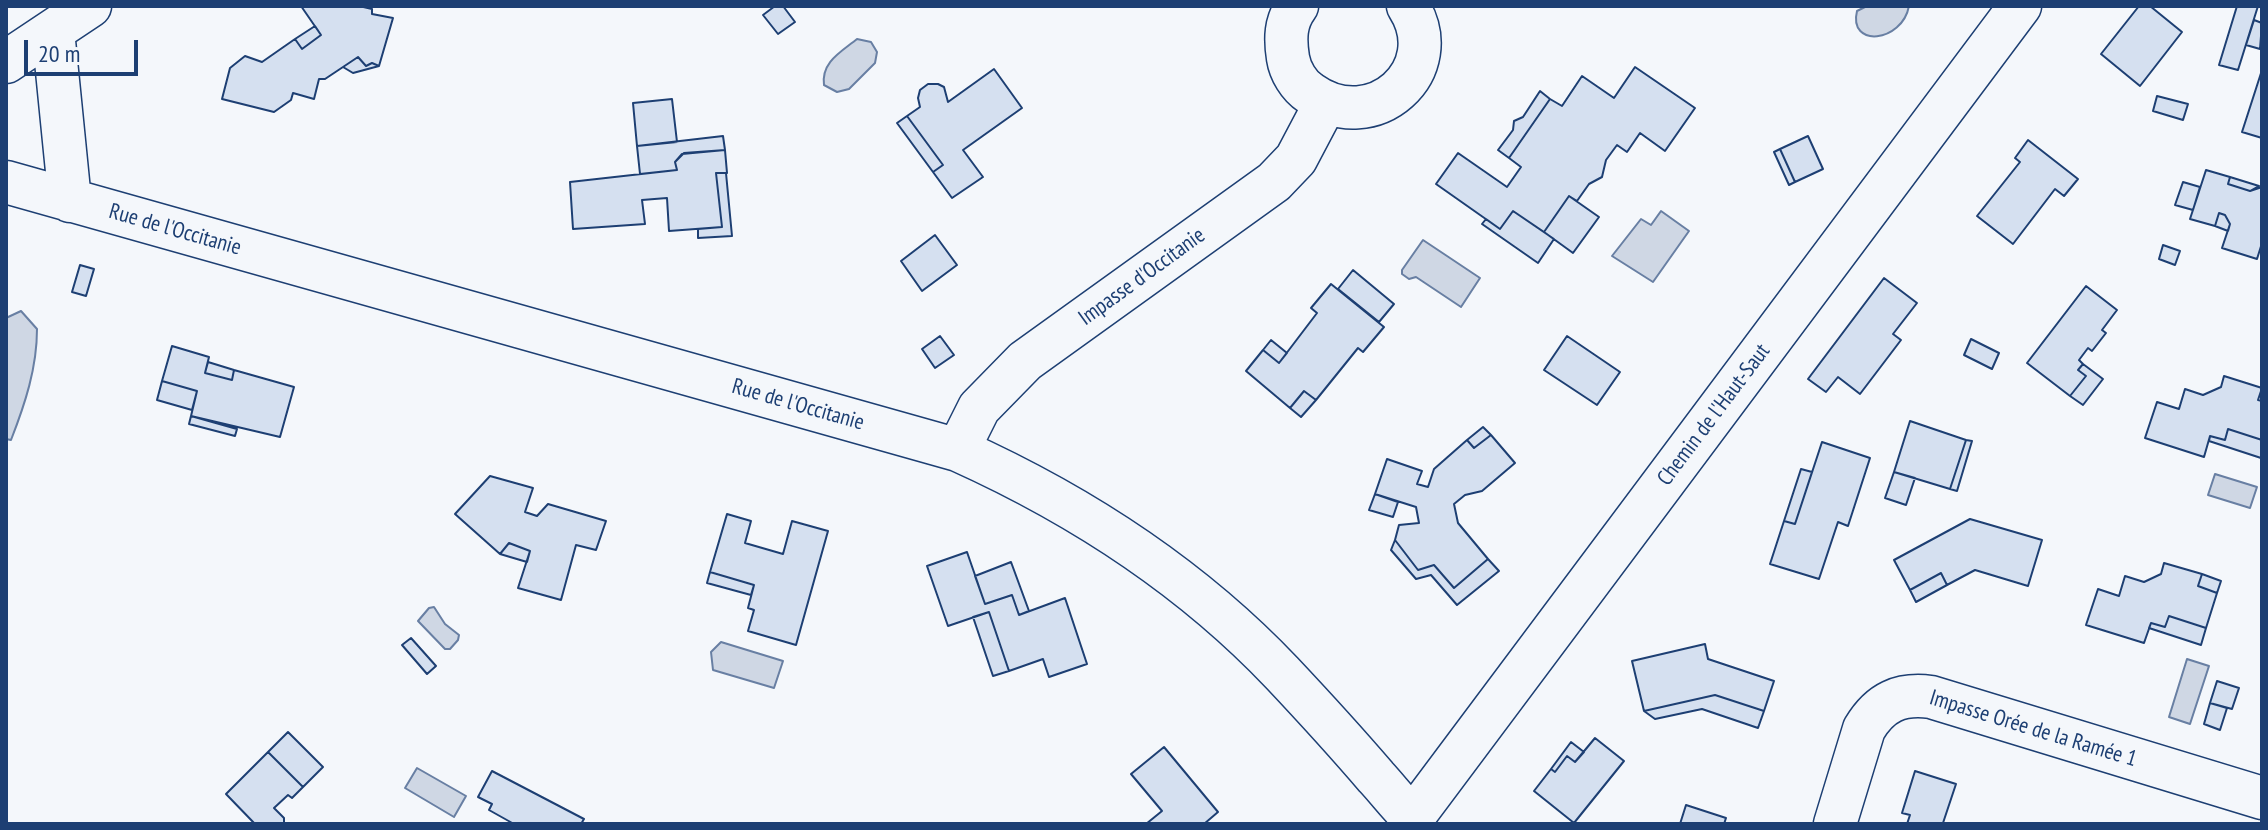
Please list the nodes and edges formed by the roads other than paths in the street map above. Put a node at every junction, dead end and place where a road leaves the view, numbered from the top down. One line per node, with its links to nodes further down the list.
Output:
1 (90, 6): 5 (street)
2 (1297, 6): 7 (street)
3 (1408, 6): 7 (street)
4 (2020, 6): 12 (street, Chemin de l'Haut-Saut)
5 (53, 31): 6 (street); 9 (street)
6 (6, 62)
7 (1325, 104): 10 (street, Impasse d'Occitanie)
8 (6, 182): 9 (street, Rue de l'Occitanie)
9 (70, 201): 10 (street, Rue de l'Occitanie)
10 (958, 450): 12 (street, Rue de l'Occitanie)
11 (2262, 798): 13 (street, Impasse Orée de la Ramée 1)
12 (1410, 821)
13 (1835, 824)

